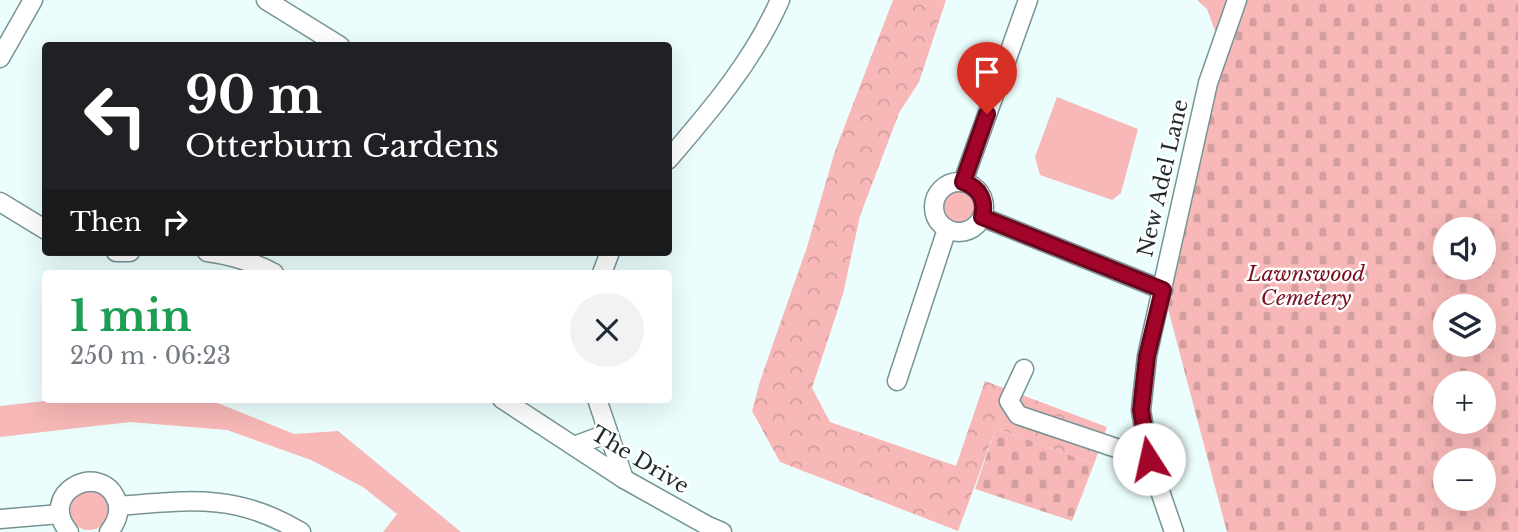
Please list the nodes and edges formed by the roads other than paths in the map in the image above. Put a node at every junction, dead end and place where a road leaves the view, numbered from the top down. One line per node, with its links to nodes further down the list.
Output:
1 (33, 0): 6 (street)
2 (266, 0): 7 (street)
3 (780, 0): 9 (street)
4 (1028, 0): 10 (street)
5 (1237, 0): 17 (street, New Adel Lane)
6 (6, 31): 8 (street)
7 (334, 42)
8 (0, 58)
9 (672, 155)
10 (963, 182): 12 (street); 14 (street)
11 (0, 202): 13 (street)
12 (982, 217): 14 (street); 17 (street)
13 (42, 228)
14 (947, 229): 19 (street)
15 (229, 256): 16 (street)
16 (268, 270)
17 (1163, 290): 24 (street, New Adel Lane)
18 (1024, 369): 24 (street)
19 (897, 381)
20 (508, 403): 23 (street, The Drive)
21 (598, 403): 22 (street)
22 (606, 430): 23 (street); 25 (street)
23 (574, 446): 25 (street, The Drive)
24 (1149, 459): 33 (street, New Adel Lane)
25 (624, 479): 32 (street, The Drive)
26 (118, 506): 27 (street); 30 (street); 31 (street)
27 (60, 514): 28 (street); 29 (street)
28 (0, 519)
29 (69, 532)
30 (109, 532)
31 (301, 532)
32 (722, 532)
33 (1174, 532)

